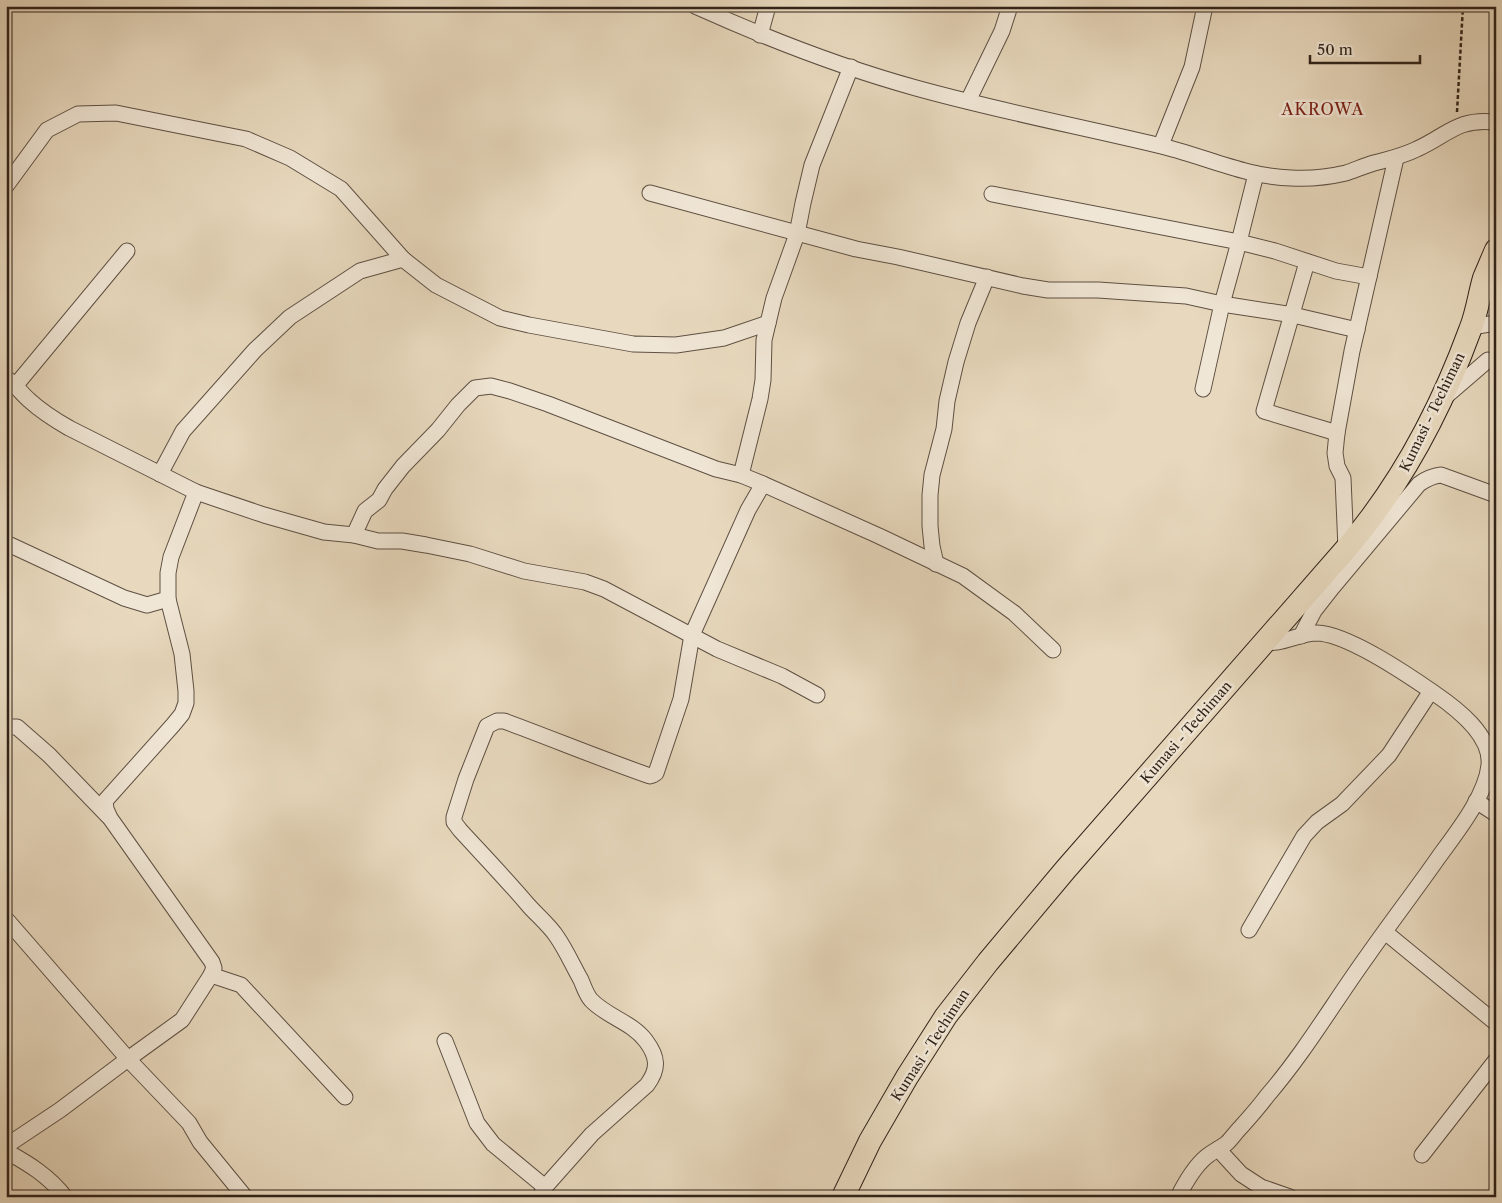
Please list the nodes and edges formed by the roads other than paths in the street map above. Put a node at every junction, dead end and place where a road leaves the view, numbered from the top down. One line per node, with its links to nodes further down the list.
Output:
1 (695, 6): 5 (street)
2 (768, 6): 5 (street)
3 (1010, 6): 7 (street)
4 (1204, 6): 9 (street)
5 (760, 35): 6 (street)
6 (851, 67): 7 (street); 15 (street)
7 (968, 101): 9 (street)
8 (1496, 125): 10 (street)
9 (1161, 146): 11 (street)
10 (1396, 158): 11 (street); 22 (street)
11 (1256, 174): 16 (street)
12 (6, 186): 19 (street)
13 (650, 193): 15 (street)
14 (992, 194): 16 (street)
15 (797, 234): 21 (street); 25 (street)
16 (1239, 242): 20 (street); 23 (street)
17 (1496, 250): 27 (highway, Kumasi - Techiman)
18 (127, 251): 32 (street)
19 (403, 259): 25 (street); 36 (street)
20 (1307, 262): 22 (street); 24 (street)
21 (987, 277): 23 (street); 44 (street)
22 (1369, 277): 28 (street)
23 (1222, 304): 24 (street); 33 (street)
24 (1293, 315): 28 (street); 35 (street)
25 (768, 323): 37 (street)
26 (1496, 324): 27 (street)
27 (1471, 327): 31 (highway, Kumasi - Techiman)
28 (1357, 330): 35 (street)
29 (1496, 364): 34 (street)
30 (1496, 368): 31 (street)
31 (1451, 378): 34 (highway, Kumasi - Techiman)
32 (11, 381): 36 (street)
33 (1203, 389)
34 (1440, 401): 43 (highway, Kumasi - Techiman)
35 (1337, 433): 43 (street)
36 (160, 474): 39 (street)
37 (741, 475): 38 (street); 41 (street)
38 (763, 484): 44 (street); 46 (street)
39 (196, 492): 41 (street); 45 (street)
40 (1496, 495): 47 (street)
41 (354, 535): 46 (street)
42 (6, 542): 45 (street)
43 (1346, 549): 49 (highway, Kumasi - Techiman)
44 (936, 564): 48 (street)
45 (168, 599): 55 (street)
46 (692, 635): 51 (street); 69 (street)
47 (1301, 636): 49 (street); 50 (street)
48 (1053, 650)
49 (1226, 686): 72 (highway, Kumasi - Techiman)
50 (1431, 691): 53 (street); 57 (street)
51 (817, 695)
52 (6, 727): 55 (street)
53 (1476, 801): 54 (street); 58 (street)
54 (1496, 814)
55 (110, 818): 59 (street)
56 (6, 919): 62 (street)
57 (1249, 930)
58 (1385, 932): 60 (street); 66 (street)
59 (211, 975): 62 (street); 64 (street)
60 (1496, 1023)
61 (445, 1041): 69 (street)
62 (128, 1059): 65 (street); 71 (street)
63 (1496, 1060): 68 (street)
64 (345, 1097)
65 (6, 1146)
66 (1218, 1149): 73 (street); 74 (street)
67 (6, 1152): 70 (street)
68 (1422, 1155)
69 (542, 1192)
70 (65, 1197)
71 (245, 1197)
72 (843, 1197)
73 (1178, 1197)
74 (1290, 1197)

